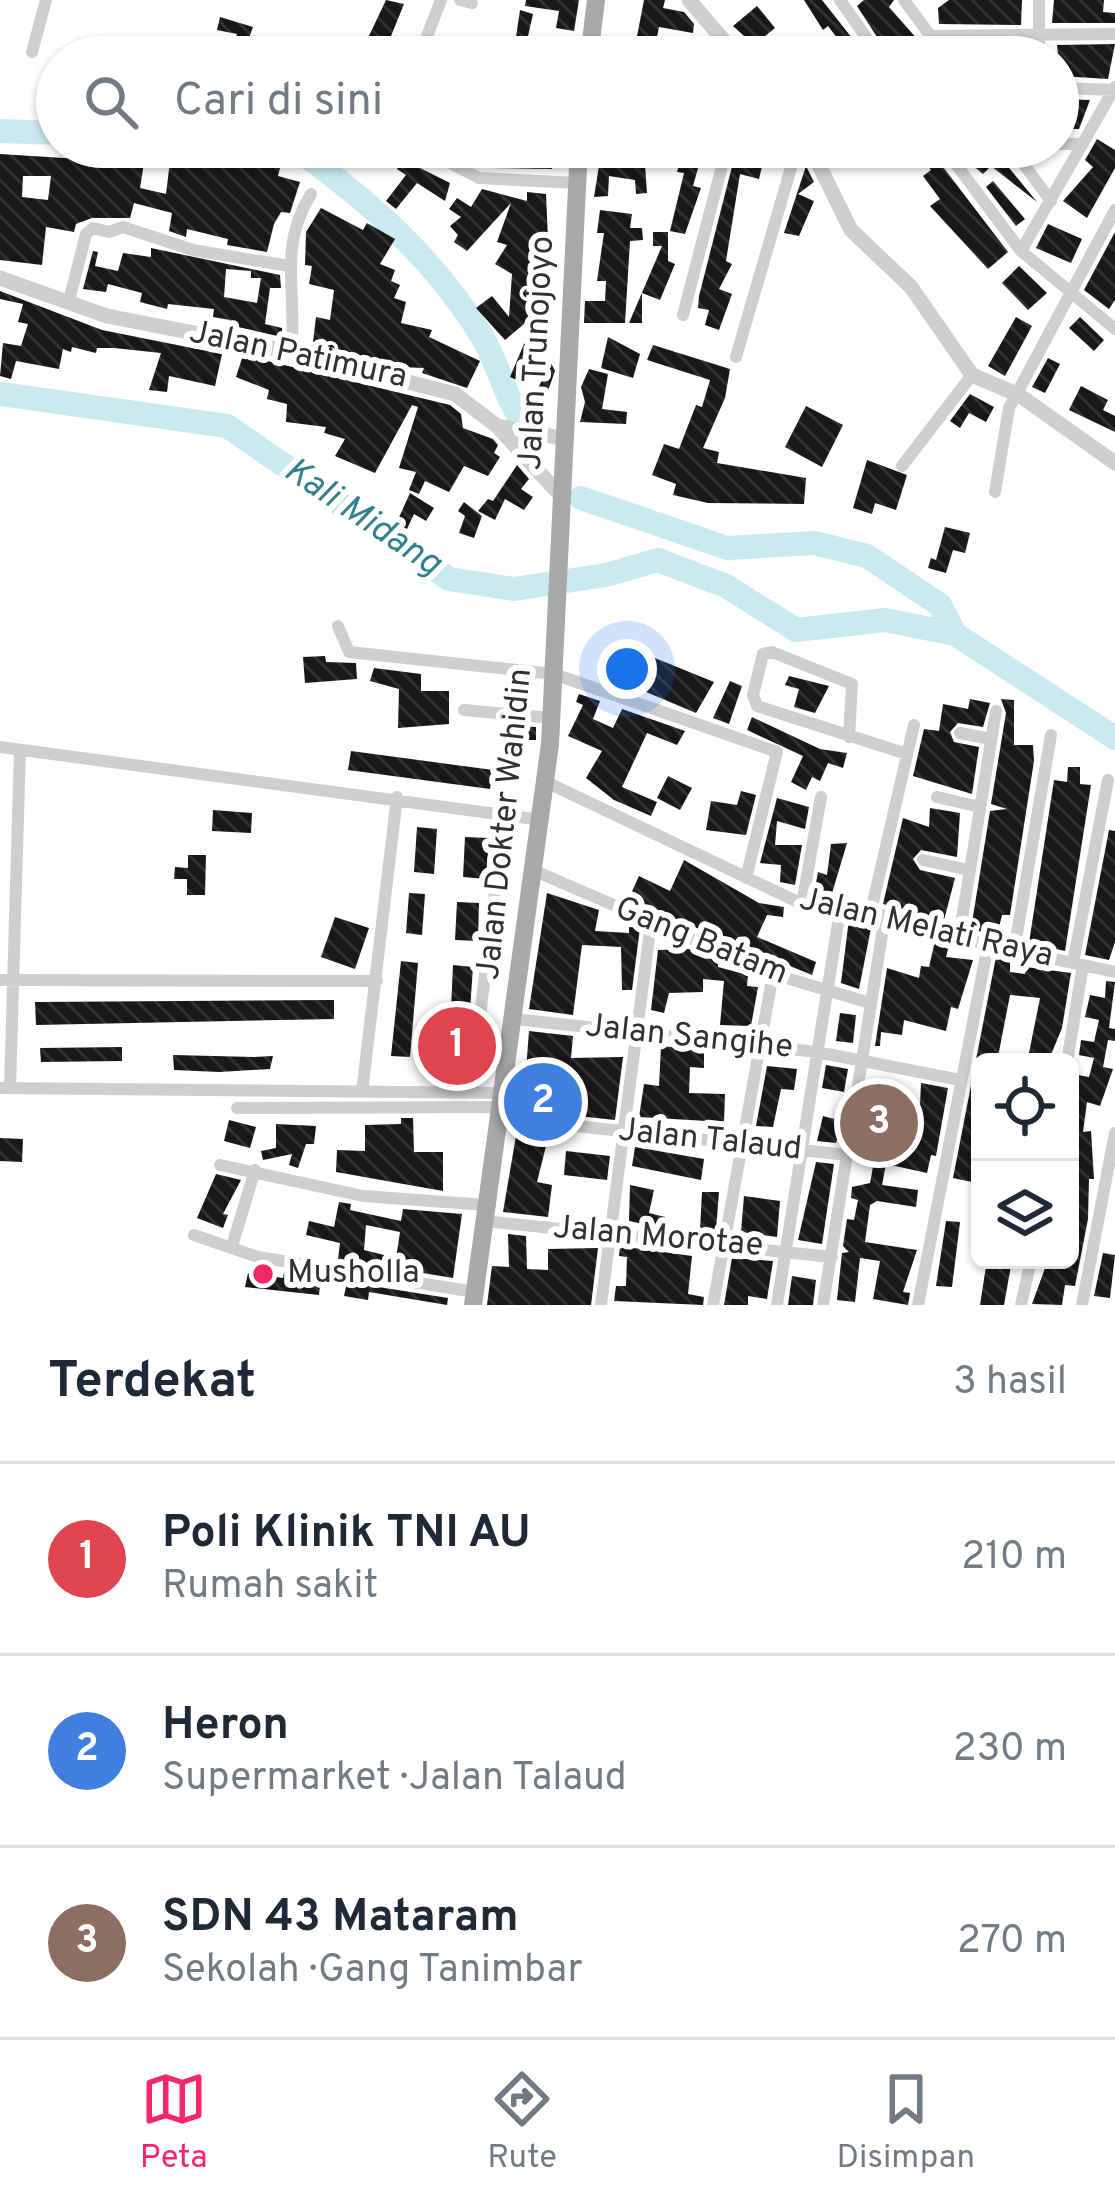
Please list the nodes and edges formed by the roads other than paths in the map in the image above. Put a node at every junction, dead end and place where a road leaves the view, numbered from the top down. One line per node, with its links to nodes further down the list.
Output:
1 (46, 0): 10 (street)
2 (441, 0): 11 (street)
3 (596, 0): 12 (main road)
4 (689, 0): 13 (street)
5 (840, 0): 14 (street)
6 (904, 0): 15 (street)
7 (1039, 0): 8 (street)
8 (1040, 34): 9 (street); 15 (street)
9 (1115, 34)
10 (36, 36)
11 (426, 36)
12 (592, 36)
13 (721, 36)
14 (865, 36)
15 (930, 36)
16 (36, 37): 17 (street)
17 (32, 52)
18 (1079, 88): 19 (street)
19 (1114, 89): 21 (street)
20 (1079, 144): 21 (street)
21 (1083, 144): 22 (street)
22 (1079, 151)
23 (460, 168): 31 (street)
24 (577, 168): 31 (main road, Jalan Trunojoyo)
25 (722, 168): 40 (street)
26 (791, 168): 43 (street)
27 (820, 168): 44 (street)
28 (960, 168): 35 (street)
29 (1027, 168): 33 (street)
30 (1070, 168): 33 (street)
31 (576, 183): 47 (main road, Jalan Trunojoyo)
32 (311, 194): 36 (street)
33 (1051, 201): 35 (street)
34 (1115, 210): 38 (street)
35 (1021, 251): 38 (street)
36 (289, 266): 39 (street); 42 (street)
37 (0, 278): 39 (street, Jalan Patimura)
38 (1068, 290): 41 (street); 45 (street)
39 (69, 301): 42 (street, Jalan Patimura)
40 (683, 316)
41 (1114, 325)
42 (291, 352): 46 (street, Jalan Patimura)
43 (736, 356)
44 (972, 375): 45 (street); 49 (street)
45 (1019, 394): 48 (street); 50 (street)
46 (497, 426): 47 (street); 51 (street, Jalan Patimura)
47 (566, 439): 51 (main road, Jalan Trunojoyo)
48 (1115, 464)
49 (902, 466)
50 (995, 492)
51 (561, 496): 52 (main road, Jalan Trunojoyo)
52 (557, 562): 54 (main road, Jalan Dokter Wahidin)
53 (338, 626): 54 (street)
54 (554, 674): 57 (main road, Jalan Dokter Wahidin); 77 (street)
55 (464, 710): 57 (street)
56 (995, 711): 62 (street)
57 (552, 718): 67 (main road, Jalan Dokter Wahidin)
58 (914, 725): 65 (street)
59 (960, 733): 62 (street)
60 (1051, 735): 84 (street)
61 (849, 737): 61 (street); 65 (street)
62 (991, 739): 71 (street)
63 (0, 747): 64 (street)
64 (20, 750): 68 (street); 88 (street)
65 (908, 754): 80 (street)
66 (1108, 780): 85 (street)
67 (546, 782): 73 (main road, Jalan Dokter Wahidin); 77 (street, Jalan Melati Raya)
68 (398, 797): 72 (street); 89 (street)
69 (821, 797): 78 (street)
70 (937, 797): 71 (street)
71 (980, 807): 75 (street)
72 (505, 814): 73 (street); 101 (street)
73 (541, 820): 76 (main road, Jalan Dokter Wahidin)
74 (923, 860): 75 (street)
75 (969, 870): 82 (street)
76 (535, 872): 81 (street, Gang Batam); 92 (main road, Jalan Dokter Wahidin)
77 (746, 878): 78 (street, Jalan Melati Raya)
78 (802, 904): 79 (street, Jalan Melati Raya)
79 (840, 910): 80 (street, Jalan Melati Raya); 90 (street)
80 (878, 913): 82 (street, Jalan Melati Raya); 91 (street)
81 (651, 923): 87 (street, Gang Batam); 93 (street)
82 (958, 937): 83 (street, Jalan Melati Raya)
83 (988, 945): 84 (street, Jalan Melati Raya); 98 (street)
84 (1014, 951): 85 (street, Jalan Melati Raya)
85 (1078, 964): 86 (street, Jalan Melati Raya); 96 (street)
86 (1115, 972)
87 (772, 974): 90 (street, Gang Batam); 94 (street)
88 (6, 981): 89 (street); 99 (street)
89 (377, 981): 100 (street)
90 (826, 992): 91 (street, Gang Batam); 95 (street)
91 (869, 1004): 97 (street)
92 (514, 1019): 93 (street, Jalan Sangihe); 102 (main road, Jalan Dokter Wahidin)
93 (638, 1036): 94 (street, Jalan Sangihe); 104 (street)
94 (756, 1045): 95 (street, Jalan Sangihe); 106 (street)
95 (817, 1052): 97 (street, Jalan Sangihe); 107 (street)
96 (1068, 1053)
97 (862, 1063): 98 (street, Jalan Sangihe); 108 (street)
98 (960, 1080): 124 (street)
99 (5, 1088): 100 (street)
100 (362, 1092): 101 (street)
101 (471, 1092): 102 (street)
102 (502, 1106): 103 (street); 104 (street, Jalan Talaud); 111 (main road, Jalan Dokter Wahidin)
103 (237, 1108)
104 (624, 1133): 106 (street, Jalan Talaud); 112 (street)
105 (1115, 1133): 126 (street)
106 (740, 1142): 107 (street, Jalan Talaud); 114 (street)
107 (801, 1149): 108 (street, Jalan Talaud); 116 (street)
108 (848, 1156): 117 (street)
109 (220, 1165): 110 (street, Jalan Morotae)
110 (255, 1170): 111 (street, Jalan Morotae); 115 (street)
111 (485, 1213): 112 (street, Jalan Morotae); 119 (main road, Jalan Dokter Wahidin)
112 (607, 1234): 114 (street, Jalan Morotae); 120 (street)
113 (194, 1235): 115 (street)
114 (722, 1245): 116 (street, Jalan Morotae); 121 (street)
115 (232, 1246): 119 (street)
116 (787, 1250): 117 (street, Jalan Morotae); 122 (street)
117 (832, 1257): 123 (street)
118 (1028, 1269): 125 (street)
119 (474, 1299)
120 (601, 1305)
121 (713, 1305)
122 (777, 1305)
123 (824, 1305)
124 (918, 1305)
125 (1021, 1305)
126 (1082, 1305)

